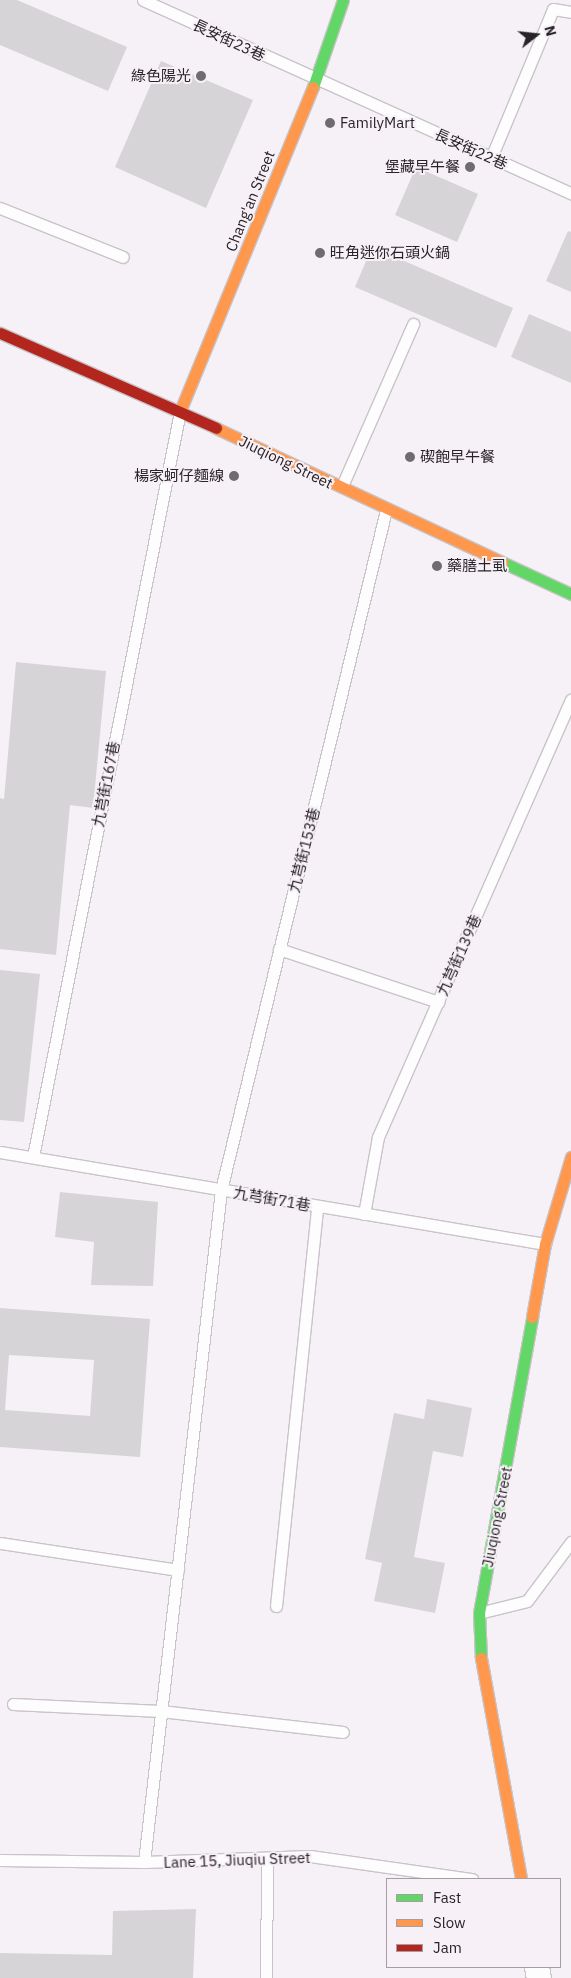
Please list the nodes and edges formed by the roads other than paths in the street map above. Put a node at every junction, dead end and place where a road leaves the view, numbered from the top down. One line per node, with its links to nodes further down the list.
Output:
1 (143, 0): 4 (lane, 長安街23巷)
2 (343, 0): 4 (street, Chang'an Street)
3 (571, 12): 5 (lane)
4 (315, 81): 5 (lane, 長安街22巷); 11 (street, Chang'an Street)
5 (491, 158): 6 (lane, 長安街22巷)
6 (571, 193)
7 (0, 208): 8 (lane)
8 (124, 257)
9 (413, 324): 12 (lane)
10 (0, 333): 11 (street, Jiuqiong Street)
11 (180, 411): 12 (street, Jiuqiong Street); 19 (lane, 九芎街167巷)
12 (341, 488): 13 (street, Jiuqiong Street)
13 (386, 510): 14 (street, Jiuqiong Street); 16 (lane, 九芎街153巷)
14 (571, 594)
15 (571, 700): 17 (lane, 九芎街139巷)
16 (280, 949): 17 (lane); 21 (lane, 九芎街153巷)
17 (438, 1002): 23 (lane, 九芎街139巷)
18 (0, 1152): 19 (lane, 九芎街71巷)
19 (33, 1157): 21 (lane, 九芎街71巷)
20 (571, 1157): 24 (street, Jiuqiong Street)
21 (220, 1190): 22 (lane, 九芎街71巷); 27 (lane, 九芎街153巷)
22 (316, 1206): 23 (lane, 九芎街71巷); 28 (lane)
23 (364, 1214): 24 (lane, 九芎街71巷)
24 (545, 1244): 29 (street, Jiuqiong Street)
25 (571, 1542): 29 (lane)
26 (0, 1543): 27 (lane)
27 (178, 1570): 31 (lane, 九芎街153巷)
28 (276, 1606)
29 (479, 1613): 37 (street, Jiuqiong Street)
30 (14, 1704): 31 (lane)
31 (161, 1711): 32 (lane); 35 (lane, 九芎街153巷)
32 (343, 1732)
33 (267, 1858): 35 (lane, Lane 15, Jiuqiu Street); 36 (lane, Lane 15, Jiuqiu Street); 38 (lane)
34 (0, 1860): 35 (lane, Lane 15, Jiuqiu Street)
35 (144, 1862)
36 (465, 1878)
37 (521, 1878)
38 (266, 1978)

